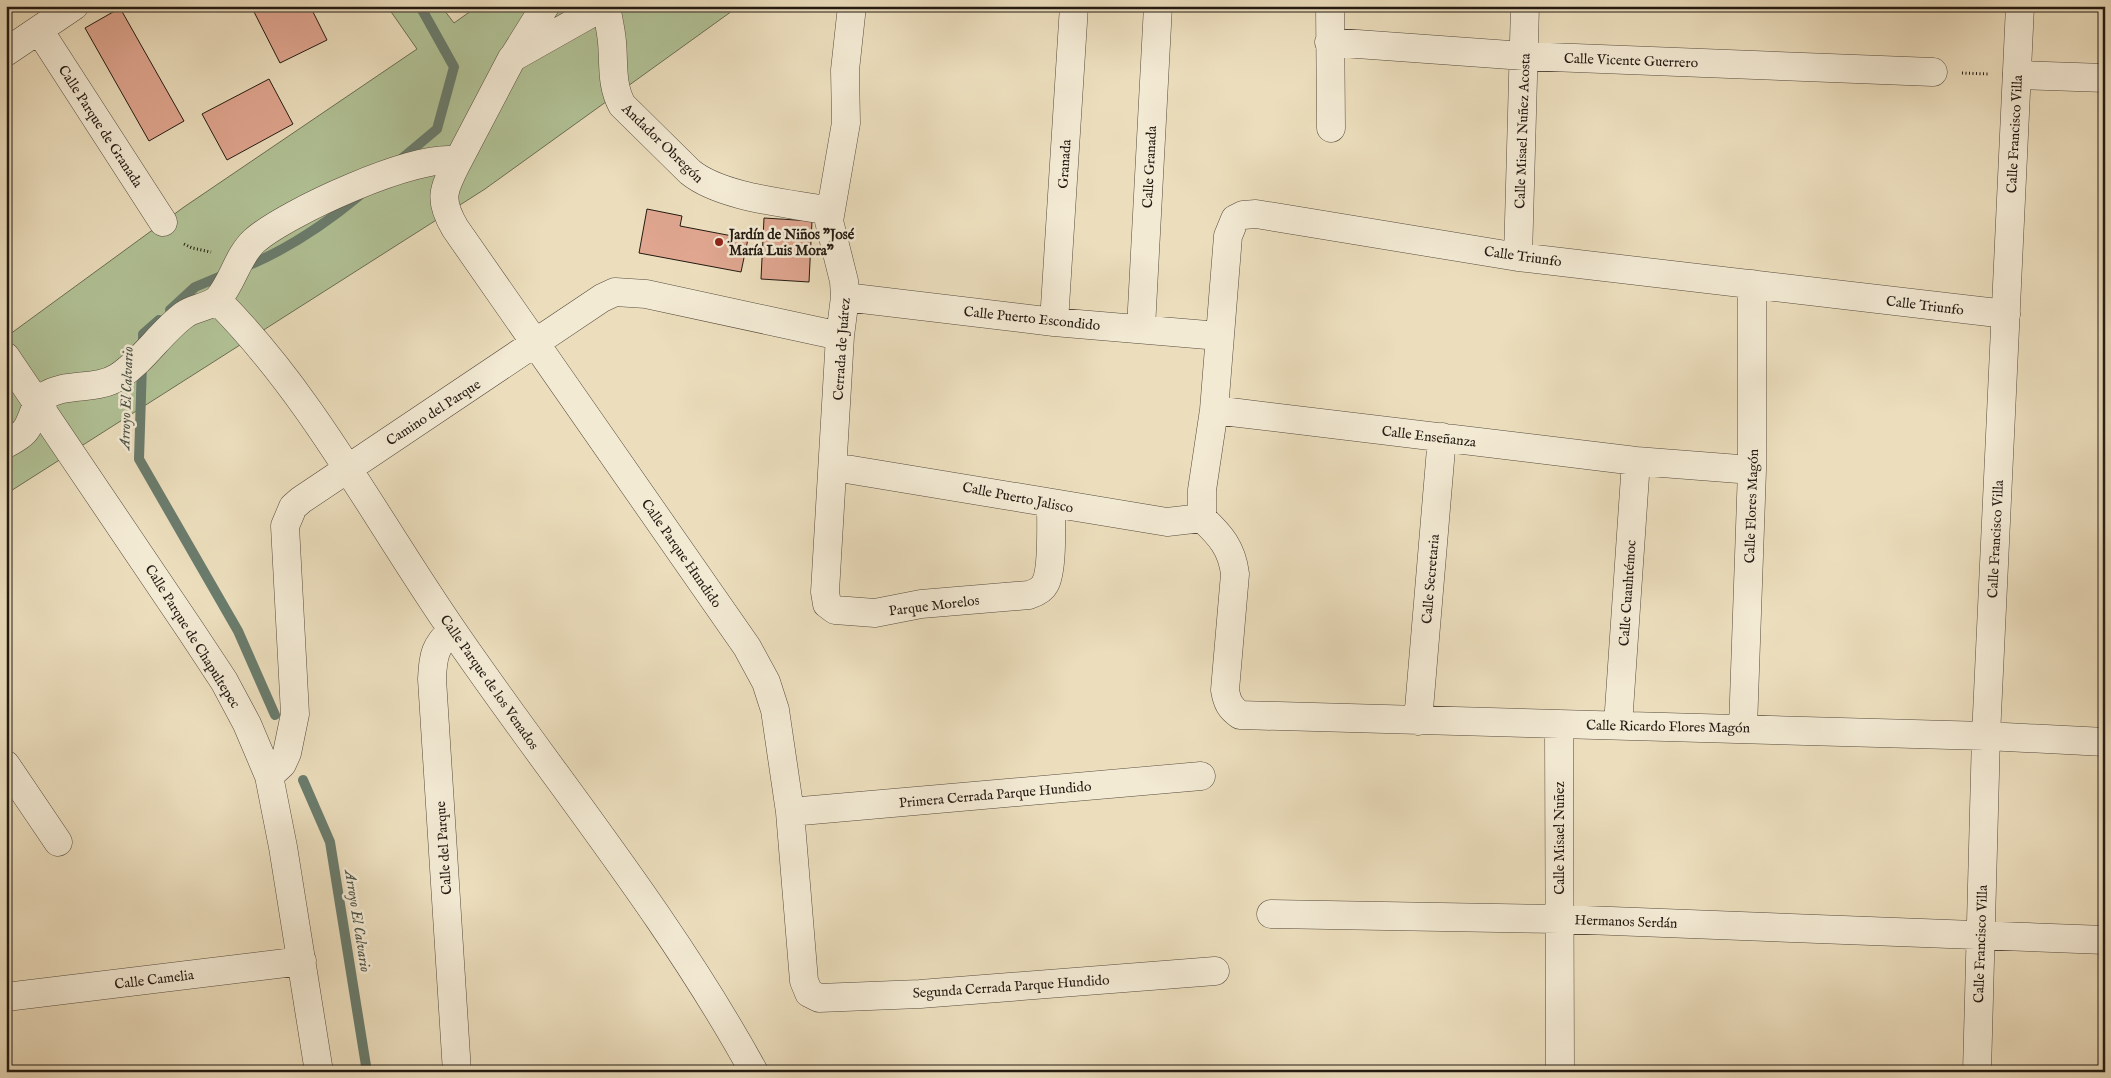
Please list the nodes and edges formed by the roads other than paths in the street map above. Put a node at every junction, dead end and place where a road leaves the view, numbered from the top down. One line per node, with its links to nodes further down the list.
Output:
1 (74, 6): 10 (street)
2 (545, 6): 14 (street, Calle Parque Hundido)
3 (605, 6): 14 (street); 20 (street, Andador Obregón)
4 (852, 6): 20 (street, Cerrada de Juárez)
5 (1074, 6): 27 (street, Granada)
6 (1158, 6): 28 (street, Calle Granada)
7 (1330, 6): 11 (street)
8 (1525, 6): 13 (street, Calle Misael Nuñez Acosta)
9 (2020, 6): 16 (street, Calle Francisco Villa)
10 (39, 30): 12 (street); 21 (street, Calle Parque de Granada)
11 (1330, 42): 13 (street, Calle Vicente Guerrero); 18 (street)
12 (6, 52)
13 (1524, 56): 15 (street, Calle Vicente Guerrero); 22 (street, Calle Misael Nuñez Acosta)
14 (512, 58): 19 (street, Calle Parque Hundido)
15 (1934, 72)
16 (2017, 75): 17 (street); 26 (street, Calle Francisco Villa)
17 (2105, 78)
18 (1331, 128)
19 (458, 161): 25 (street); 31 (street, Calle Parque Hundido)
20 (830, 211): 24 (street, Cerrada de Juárez)
21 (163, 222)
22 (1518, 257): 23 (street, Calle Triunfo); 30 (street, Calle Triunfo)
23 (1752, 284): 26 (street, Calle Triunfo); 40 (street, Calle Flores Magón)
24 (845, 297): 27 (street, Calle Puerto Escondido); 29 (street, Cerrada de Juárez)
25 (217, 300): 33 (street); 39 (street, Calle Parque de los Venados)
26 (2006, 314): 49 (street, Calle Francisco Villa)
27 (1054, 322): 28 (street, Calle Puerto Escondido)
28 (1141, 328): 30 (street, Calle Puerto Escondido)
29 (840, 336): 31 (street, Camino del Parque); 38 (street, Cerrada de Juárez)
30 (1219, 336): 34 (street, Calle Triunfo)
31 (536, 344): 39 (street, Camino del Parque); 54 (street, Calle Parque Hundido)
32 (6, 357): 33 (street, Calle Parque de Chapultepec)
33 (38, 403): 36 (street); 52 (street, Calle Parque de Chapultepec)
34 (1214, 410): 35 (street, Calle Enseñanza); 42 (street)
35 (1442, 437): 37 (street, Calle Enseñanza); 45 (street, Calle Secretaria)
36 (6, 444)
37 (1636, 461): 40 (street, Calle Enseñanza); 47 (street, Calle Cuauhtémoc)
38 (834, 467): 41 (street, Calle Puerto Jalisco); 43 (street, Cerrada de Juárez)
39 (348, 469): 44 (street, Calle Parque de los Venados); 52 (street, Camino del Parque)
40 (1752, 470): 48 (street, Calle Flores Magón)
41 (1051, 504): 42 (street, Calle Puerto Jalisco); 43 (street, Parque Morelos)
42 (1202, 518): 45 (street, Calle Ricardo Flores Magón)
43 (827, 604)
44 (452, 630): 65 (street, Calle del Parque); 66 (street, Calle Parque de los Venados)
45 (1418, 721): 46 (street, Calle Ricardo Flores Magón)
46 (1559, 724): 47 (street, Calle Ricardo Flores Magón); 57 (street, Calle Misael Nuñez)
47 (1618, 725): 48 (street, Calle Ricardo Flores Magón)
48 (1743, 728): 49 (street, Calle Ricardo Flores Magón)
49 (1986, 736): 50 (street, Calle Ricardo Flores Magón); 58 (street, Calle Francisco Villa)
50 (2105, 742)
51 (6, 765): 55 (street)
52 (268, 776): 60 (street, Calle Parque de Chapultepec)
53 (1201, 776): 54 (street, Primera Cerrada Parque Hundido)
54 (790, 812): 62 (street, Calle Parque Hundido)
55 (58, 842)
56 (1272, 914): 57 (street, Hermanos Serdán)
57 (1560, 919): 58 (street, Hermanos Serdán); 67 (street, Calle Misael Nuñez)
58 (1980, 935): 59 (street, Hermanos Serdán); 68 (street, Calle Francisco Villa)
59 (2105, 940)
60 (302, 961): 63 (street, Calle Camelia); 64 (street, Calle Parque de Chapultepec)
61 (1214, 971): 62 (street, Segunda Cerrada Parque Hundido)
62 (809, 993)
63 (6, 998)
64 (319, 1072)
65 (457, 1072)
66 (754, 1072)
67 (1560, 1072)
68 (1977, 1072)

